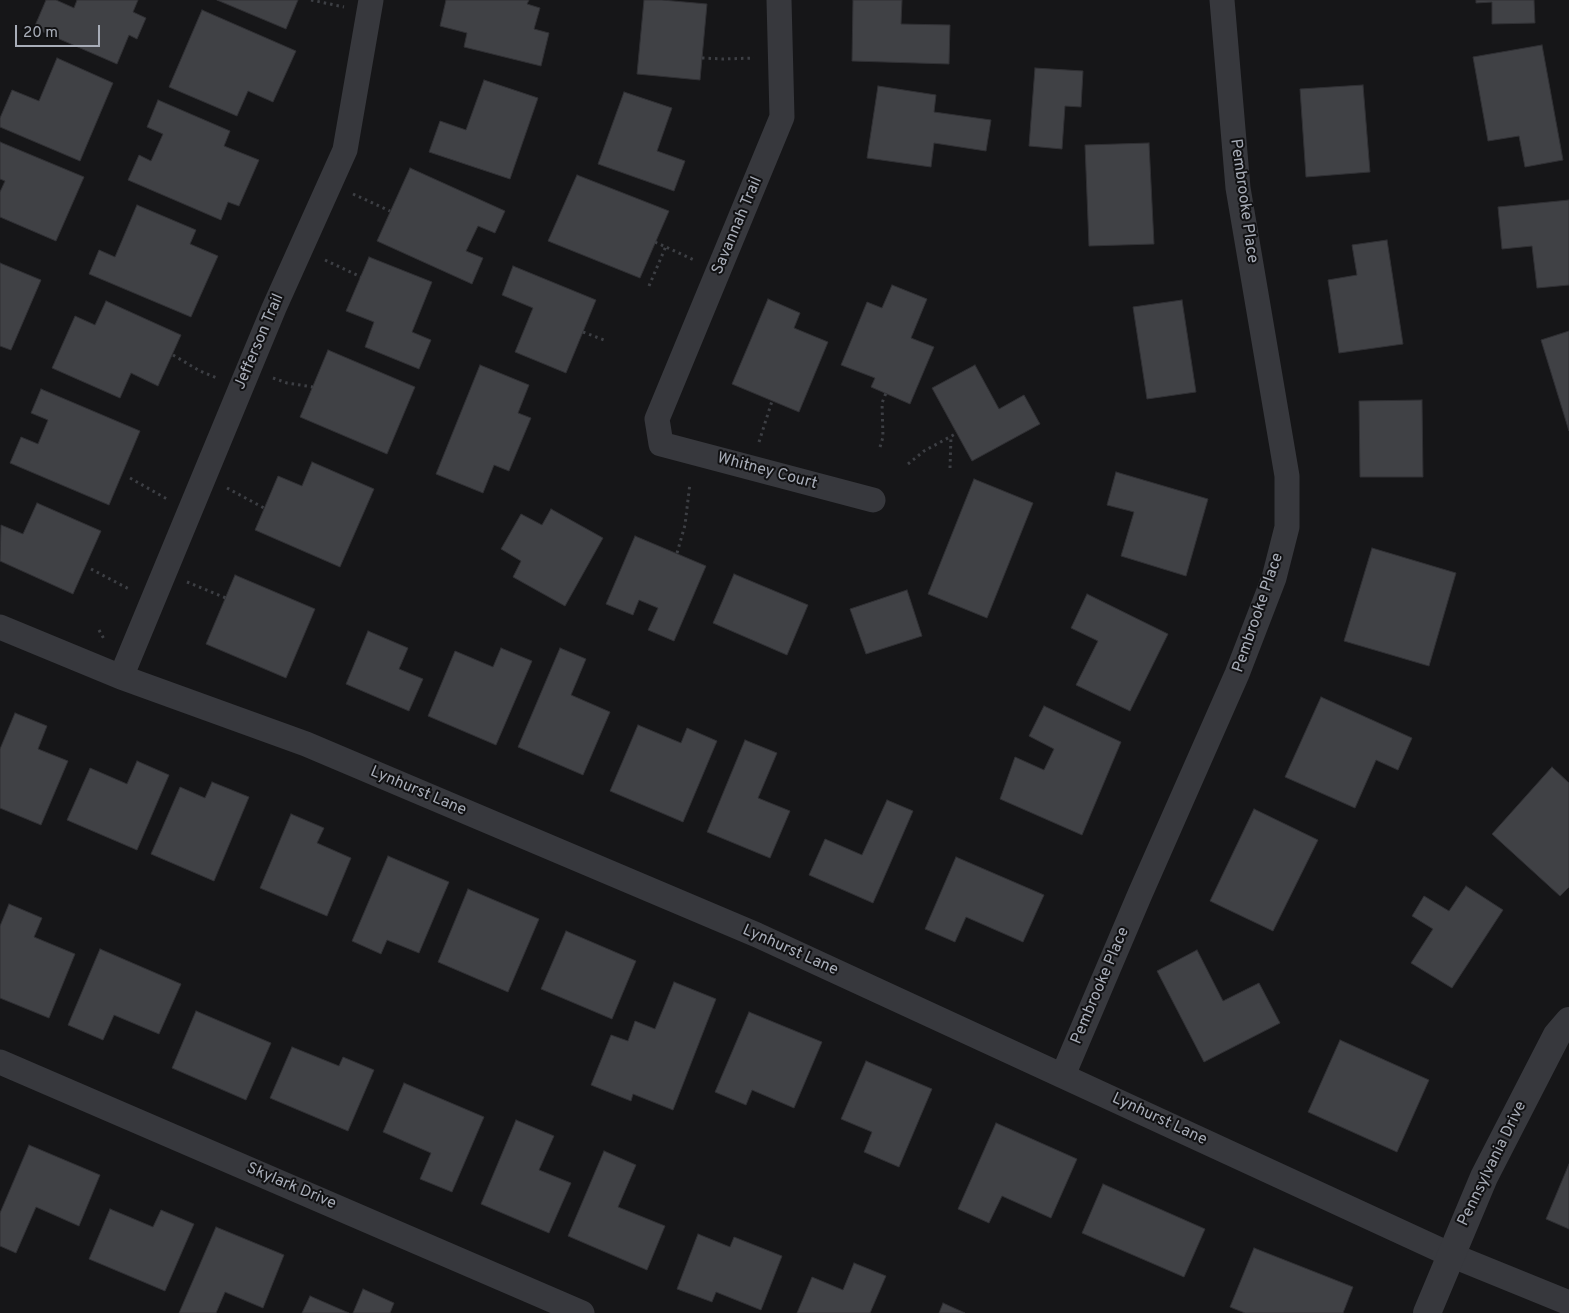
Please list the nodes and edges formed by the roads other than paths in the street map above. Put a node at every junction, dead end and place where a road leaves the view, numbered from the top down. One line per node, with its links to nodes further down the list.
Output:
1 (371, 0): 7 (street, Jefferson Trail)
2 (779, 0): 4 (street, Savannah Trail)
3 (1222, 0): 10 (street, Pembrooke Place)
4 (661, 444): 5 (street, Whitney Court)
5 (873, 500)
6 (0, 627): 7 (street, Lynhurst Lane)
7 (121, 677): 10 (street, Lynhurst Lane)
8 (1569, 1021): 11 (street, Pennsylvania Drive)
9 (0, 1062): 13 (street, Skylark Drive)
10 (1063, 1075): 11 (street, Lynhurst Lane)
11 (1450, 1255): 12 (street, Lynhurst Lane); 14 (street, Pennsylvania Drive)
12 (1569, 1303)
13 (582, 1313)
14 (1427, 1313)

